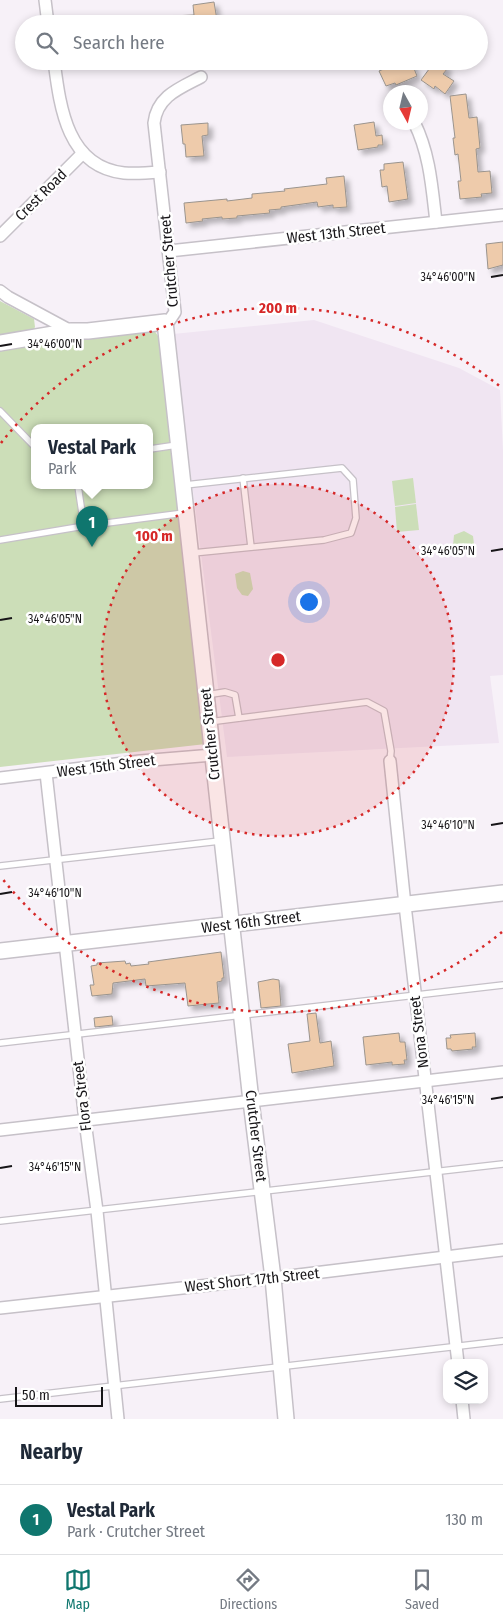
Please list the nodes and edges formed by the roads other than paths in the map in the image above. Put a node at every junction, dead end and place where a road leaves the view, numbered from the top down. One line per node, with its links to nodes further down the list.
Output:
1 (45, 0): 2 (street)
2 (47, 15)
3 (55, 70): 6 (street)
4 (201, 77): 7 (street, Crutcher Street)
5 (418, 130): 9 (street)
6 (83, 153): 7 (street); 10 (street, Crest Road)
7 (160, 172): 11 (street, Crutcher Street)
8 (503, 215): 9 (street, West 13th Street)
9 (436, 222): 11 (street, West 13th Street)
10 (0, 236)
11 (169, 251): 13 (street, Crutcher Street)
12 (0, 291): 14 (street)
13 (165, 322): 14 (street); 18 (street, Crutcher Street)
14 (71, 331): 15 (street)
15 (0, 343)
16 (0, 411): 17 (lane)
17 (31, 443)
18 (178, 445): 19 (lane); 21 (street, Crutcher Street)
19 (153, 449)
20 (243, 478): 21 (lane); 26 (lane); 26 (lane)
21 (183, 485): 23 (street, Crutcher Street)
22 (78, 489): 24 (lane)
23 (186, 512): 24 (lane); 27 (street, Crutcher Street)
24 (84, 526): 25 (lane)
25 (0, 540)
26 (251, 547): 27 (lane)
27 (190, 553): 28 (street, Crutcher Street)
28 (206, 695): 29 (lane); 30 (street, Crutcher Street)
29 (239, 718): 30 (lane); 32 (lane)
30 (209, 722): 31 (street, Crutcher Street)
31 (213, 755): 33 (street, West 15th Street); 35 (street, Crutcher Street)
32 (390, 761): 39 (street, Nona Street)
33 (46, 773): 34 (street, West 15th Street); 36 (street, Flora Street)
34 (0, 778)
35 (222, 841): 36 (lane); 40 (street, Crutcher Street)
36 (56, 859): 37 (lane); 41 (street, Flora Street)
37 (0, 866)
38 (503, 893): 39 (street, West 16th Street)
39 (404, 904): 40 (street, West 16th Street); 44 (street, Nona Street)
40 (232, 924): 41 (street, West 16th Street); 45 (street, Crutcher Street)
41 (65, 944): 42 (street, West 16th Street); 46 (street, Flora Street)
42 (0, 951)
43 (503, 985): 44 (lane)
44 (415, 995): 45 (lane); 49 (street, Nona Street)
45 (242, 1015): 46 (lane); 50 (street, Crutcher Street)
46 (75, 1034): 47 (lane); 51 (street, Flora Street)
47 (0, 1043)
48 (503, 1072): 49 (street)
49 (425, 1081): 50 (street); 54 (street, Nona Street)
50 (251, 1101): 51 (street); 55 (street, Crutcher Street)
51 (85, 1121): 52 (street); 56 (street, Flora Street)
52 (0, 1130)
53 (503, 1164): 54 (lane)
54 (436, 1172): 55 (lane); 59 (street, Nona Street)
55 (263, 1192): 56 (lane); 60 (street, Crutcher Street)
56 (96, 1211): 57 (lane); 61 (street, Flora Street)
57 (0, 1221)
58 (503, 1250): 59 (street, West Short 17th Street)
59 (446, 1257): 60 (street, West Short 17th Street); 64 (street, Nona Street)
60 (273, 1278): 61 (street, West Short 17th Street); 66 (street, Crutcher Street)
61 (104, 1296): 62 (street, West Short 17th Street); 67 (street, Flora Street)
62 (0, 1308)
63 (503, 1340): 64 (lane)
64 (456, 1346): 65 (street, Nona Street); 66 (lane)
65 (458, 1359)
66 (280, 1366): 67 (lane); 71 (street, Crutcher Street)
67 (114, 1385): 68 (lane); 70 (street, Flora Street)
68 (0, 1399)
69 (462, 1404): 72 (street)
70 (118, 1419)
71 (286, 1419)
72 (464, 1419)

